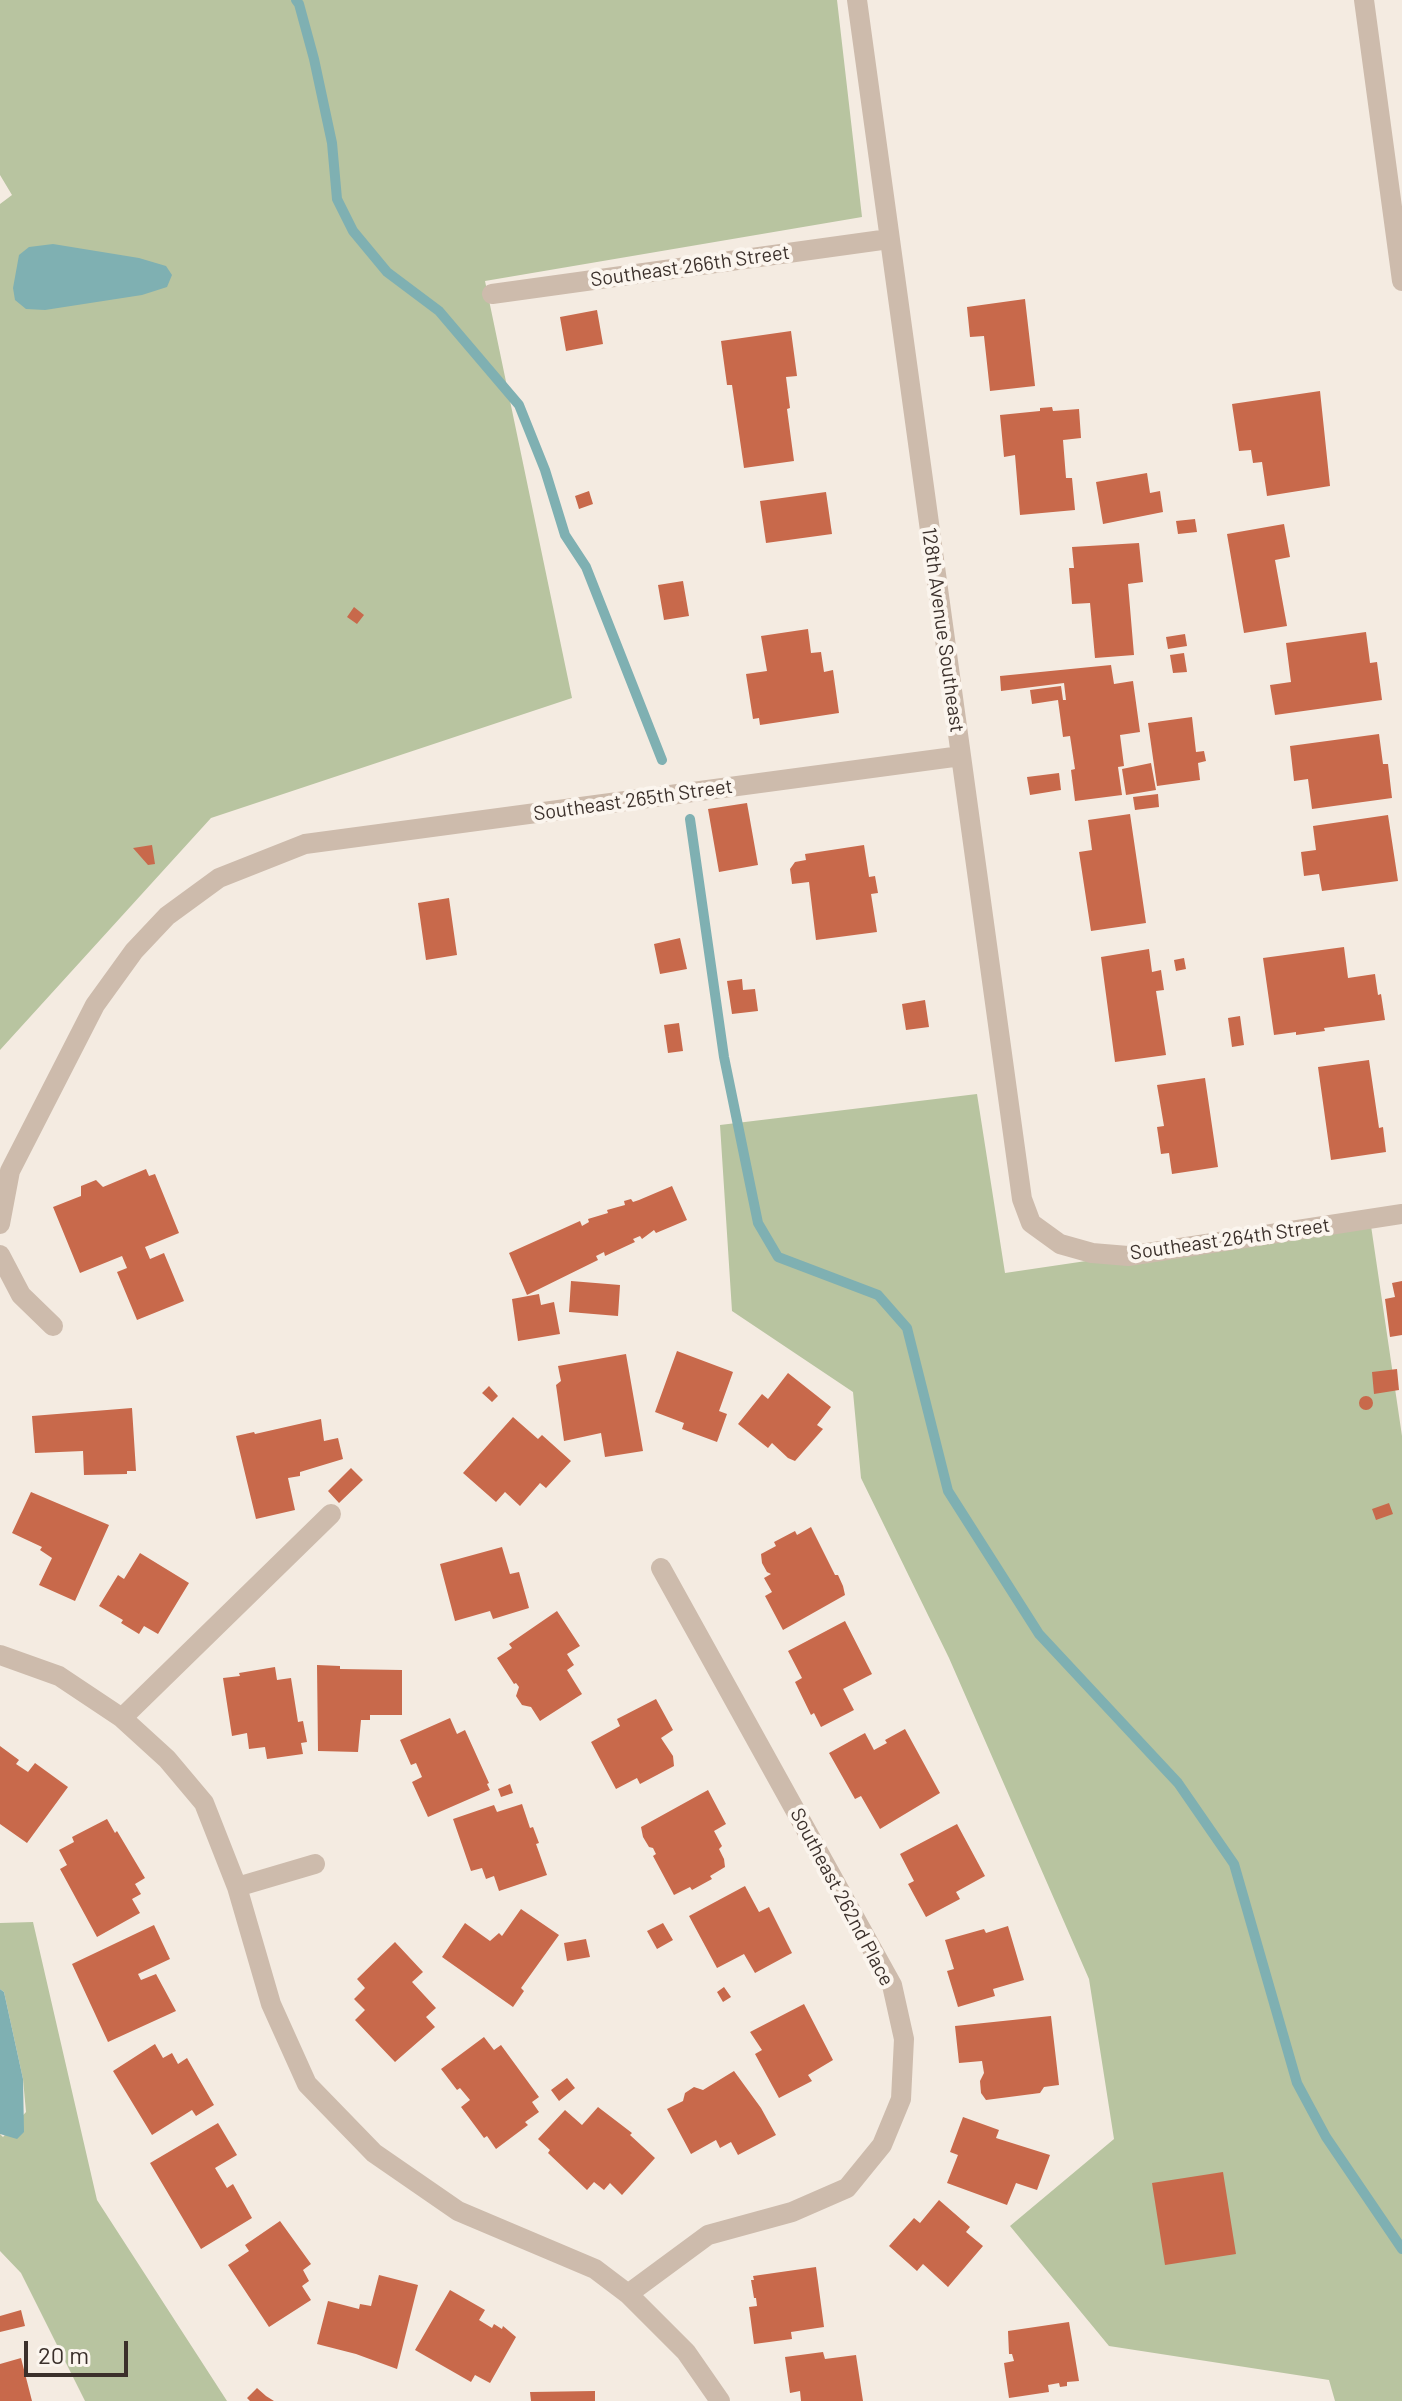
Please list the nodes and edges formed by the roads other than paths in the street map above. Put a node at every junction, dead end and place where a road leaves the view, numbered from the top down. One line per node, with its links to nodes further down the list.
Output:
1 (857, 0): 3 (street, 128th Avenue Southeast)
2 (1364, 0): 4 (street)
3 (889, 239): 5 (street, Southeast 266th Street); 6 (street, 128th Avenue Southeast)
4 (1402, 281)
5 (492, 294)
6 (961, 756): 8 (street, Southeast 265th Street); 9 (street, 128th Avenue Southeast)
7 (1402, 1214): 9 (street, Southeast 264th Street)
8 (0, 1224)
9 (1060, 1244)
10 (0, 1255): 11 (street)
11 (53, 1326)
12 (331, 1514): 15 (street)
13 (661, 1568): 18 (street, Southeast 262nd Place)
14 (0, 1655): 15 (street)
15 (122, 1718): 17 (street)
16 (315, 1864): 17 (street)
17 (237, 1887): 18 (street)
18 (628, 2294): 19 (street)
19 (720, 2401)

